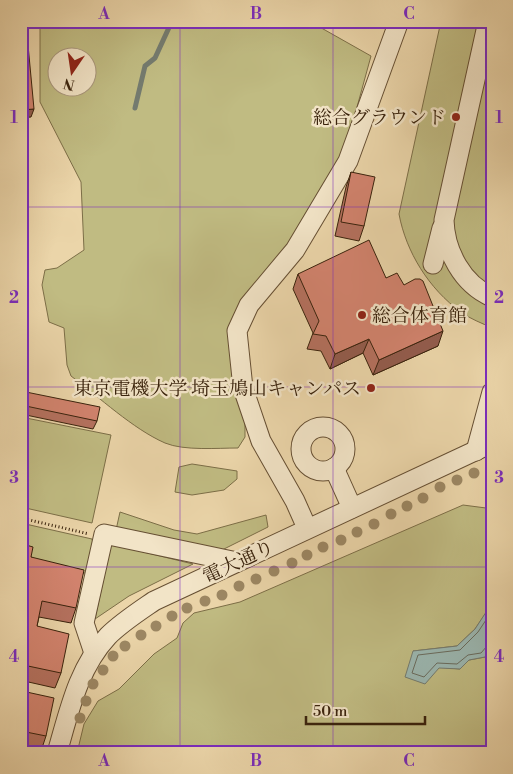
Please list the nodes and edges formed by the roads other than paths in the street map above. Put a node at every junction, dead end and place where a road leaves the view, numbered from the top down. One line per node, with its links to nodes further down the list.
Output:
1 (399, 21): 10 (street)
2 (488, 21): 3 (street)
3 (444, 220): 4 (street); 5 (street)
4 (433, 264)
5 (492, 297)
6 (492, 392): 7 (street)
7 (484, 447): 9 (street, 電大通り)
8 (334, 468): 9 (street)
9 (352, 508): 10 (street, 電大通り)
10 (306, 528): 11 (street, 電大通り)
11 (237, 562): 12 (street, 電大通り); 12 (street)
12 (94, 654): 13 (street, 電大通り)
13 (57, 753)

